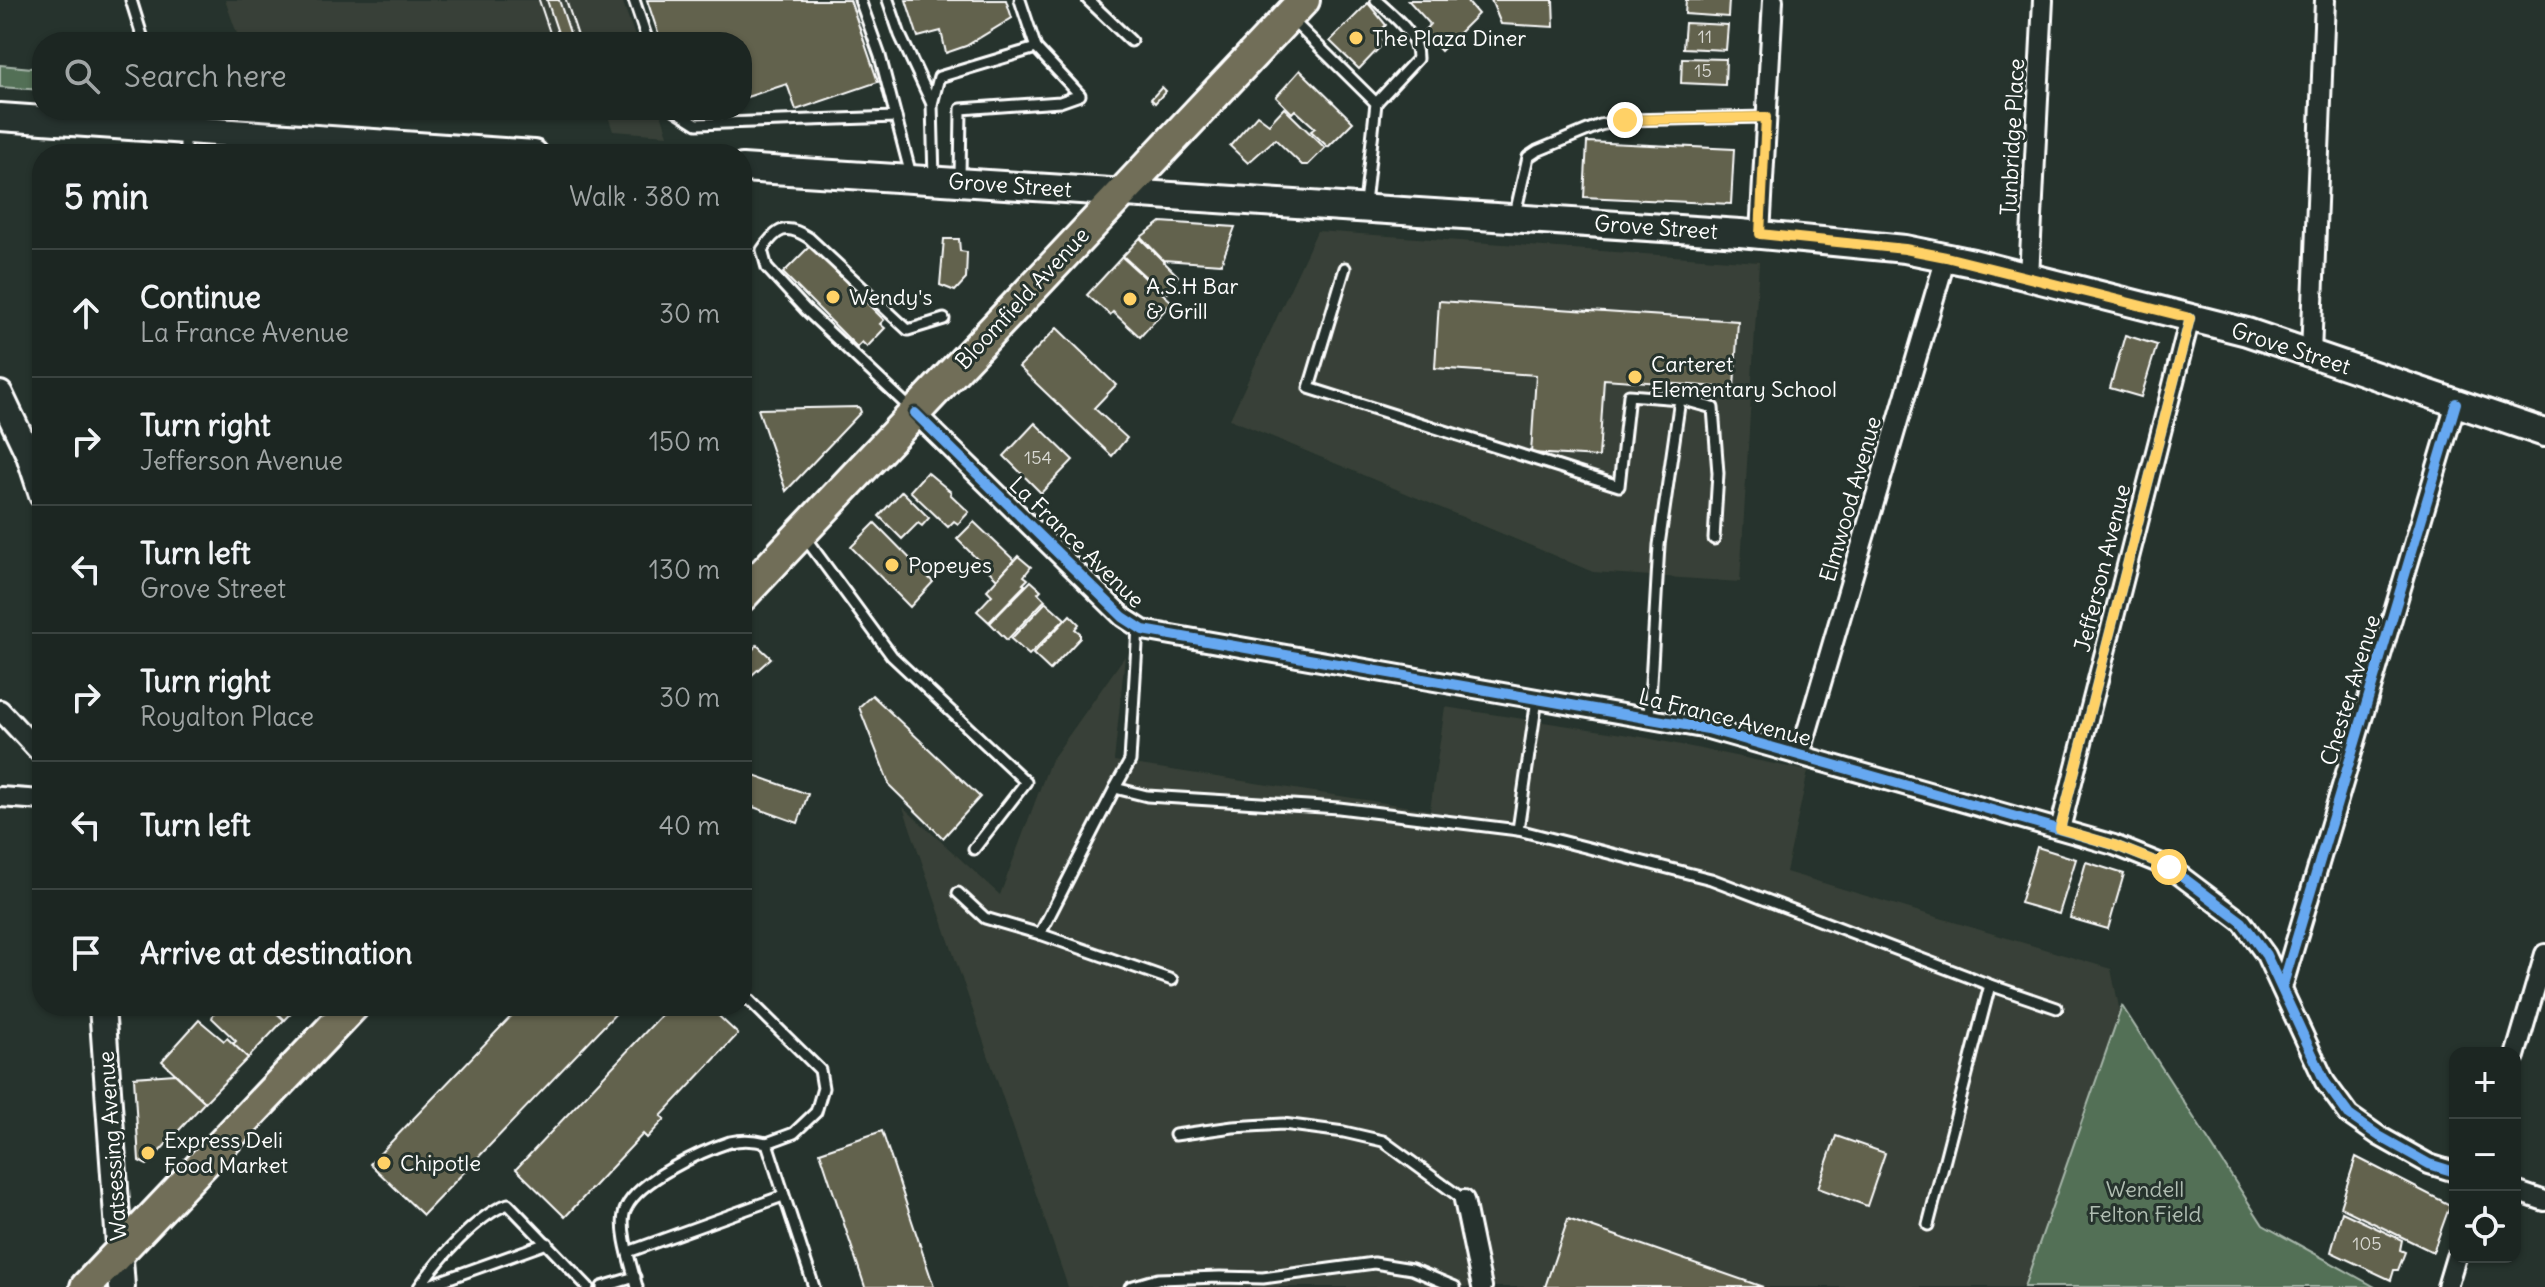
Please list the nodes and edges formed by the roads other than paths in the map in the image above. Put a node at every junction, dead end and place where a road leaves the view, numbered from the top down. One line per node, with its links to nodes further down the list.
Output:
1 (131, 0): 12 (lane)
2 (634, 0): 13 (lane)
3 (860, 0): 19 (lane)
4 (888, 0): 17 (lane)
5 (1020, 0): 15 (lane)
6 (1088, 0): 14 (lane)
7 (1376, 0): 16 (lane)
8 (1773, 0): 20 (street)
9 (2043, 0): 34 (street, Tunbridge Place)
10 (2325, 0): 37 (street)
11 (1296, 8): 16 (lane); 28 (main road, Bloomfield Avenue)
12 (141, 32)
13 (645, 32)
14 (1131, 41)
15 (1036, 48): 17 (lane); 27 (lane)
16 (1376, 103): 29 (lane)
17 (932, 104): 27 (lane)
18 (0, 117): 21 (main road)
19 (896, 117): 23 (lane); 27 (lane)
20 (1766, 117): 30 (lane); 31 (street)
21 (32, 120)
22 (35, 120): 24 (main road)
23 (691, 120)
24 (177, 132): 25 (main road)
25 (340, 144)
26 (752, 169): 27 (main road, Grove Street)
27 (935, 180): 28 (main road, Grove Street)
28 (1121, 191): 29 (main road, Grove Street); 41 (main road, Bloomfield Avenue)
29 (1365, 208): 30 (main road, Grove Street)
30 (1514, 218): 31 (main road, Grove Street)
31 (1760, 234): 32 (main road, Grove Street)
32 (1946, 257): 34 (main road, Grove Street); 52 (street, Elmwood Avenue)
33 (1345, 268): 39 (lane)
34 (2029, 277): 35 (main road, Grove Street)
35 (2190, 318): 37 (main road, Grove Street); 56 (street, Jefferson Avenue)
36 (944, 319): 41 (lane)
37 (2311, 354): 40 (main road, Grove Street)
38 (0, 394): 43 (street)
39 (1680, 399): 45 (lane); 50 (lane)
40 (2456, 403): 42 (main road, Grove Street); 64 (street, Chester Avenue)
41 (915, 413): 44 (main road, Bloomfield Avenue); 47 (street, La France Avenue)
42 (2545, 433)
43 (32, 464)
44 (801, 532): 46 (main road, Bloomfield Avenue); 58 (lane)
45 (1714, 539)
46 (752, 585)
47 (1138, 627): 48 (street, La France Avenue); 53 (lane)
48 (1537, 699): 50 (street, La France Avenue); 57 (lane)
49 (0, 710): 51 (street)
50 (1649, 717): 52 (street, La France Avenue)
51 (32, 744)
52 (1800, 755): 56 (street, La France Avenue)
53 (1115, 788): 57 (lane); 60 (lane)
54 (0, 797): 55 (street)
55 (32, 799)
56 (2060, 829): 64 (street, La France Avenue)
57 (1518, 830): 63 (lane)
58 (974, 849)
59 (958, 893): 60 (lane)
60 (1040, 934): 62 (lane)
61 (2545, 954): 69 (street)
62 (1172, 980)
63 (1990, 985): 66 (lane); 77 (lane)
64 (2282, 988): 72 (street, La France Avenue)
65 (752, 1003): 71 (lane)
66 (2057, 1008)
67 (103, 1016): 79 (street, Watsessing Avenue)
68 (343, 1016): 79 (main road)
69 (2518, 1047)
70 (1175, 1135): 75 (lane)
71 (767, 1143): 74 (lane); 80 (lane)
72 (2449, 1170)
73 (2521, 1193): 76 (street)
74 (783, 1196): 80 (lane); 89 (lane)
75 (1464, 1200): 92 (street)
76 (2545, 1201)
77 (1928, 1225)
78 (547, 1243): 86 (lane); 86 (lane); 87 (lane)
79 (120, 1251): 84 (main road); 85 (street, Watsessing Avenue)
80 (628, 1252): 82 (lane)
81 (2454, 1263): 93 (street)
82 (636, 1282): 88 (lane)
83 (1260, 1282): 90 (lane); 91 (lane)
84 (86, 1287)
85 (122, 1287)
86 (422, 1287)
87 (588, 1287)
88 (602, 1287)
89 (814, 1287)
90 (1130, 1287)
91 (1455, 1287)
92 (1482, 1287)
93 (2447, 1287)

